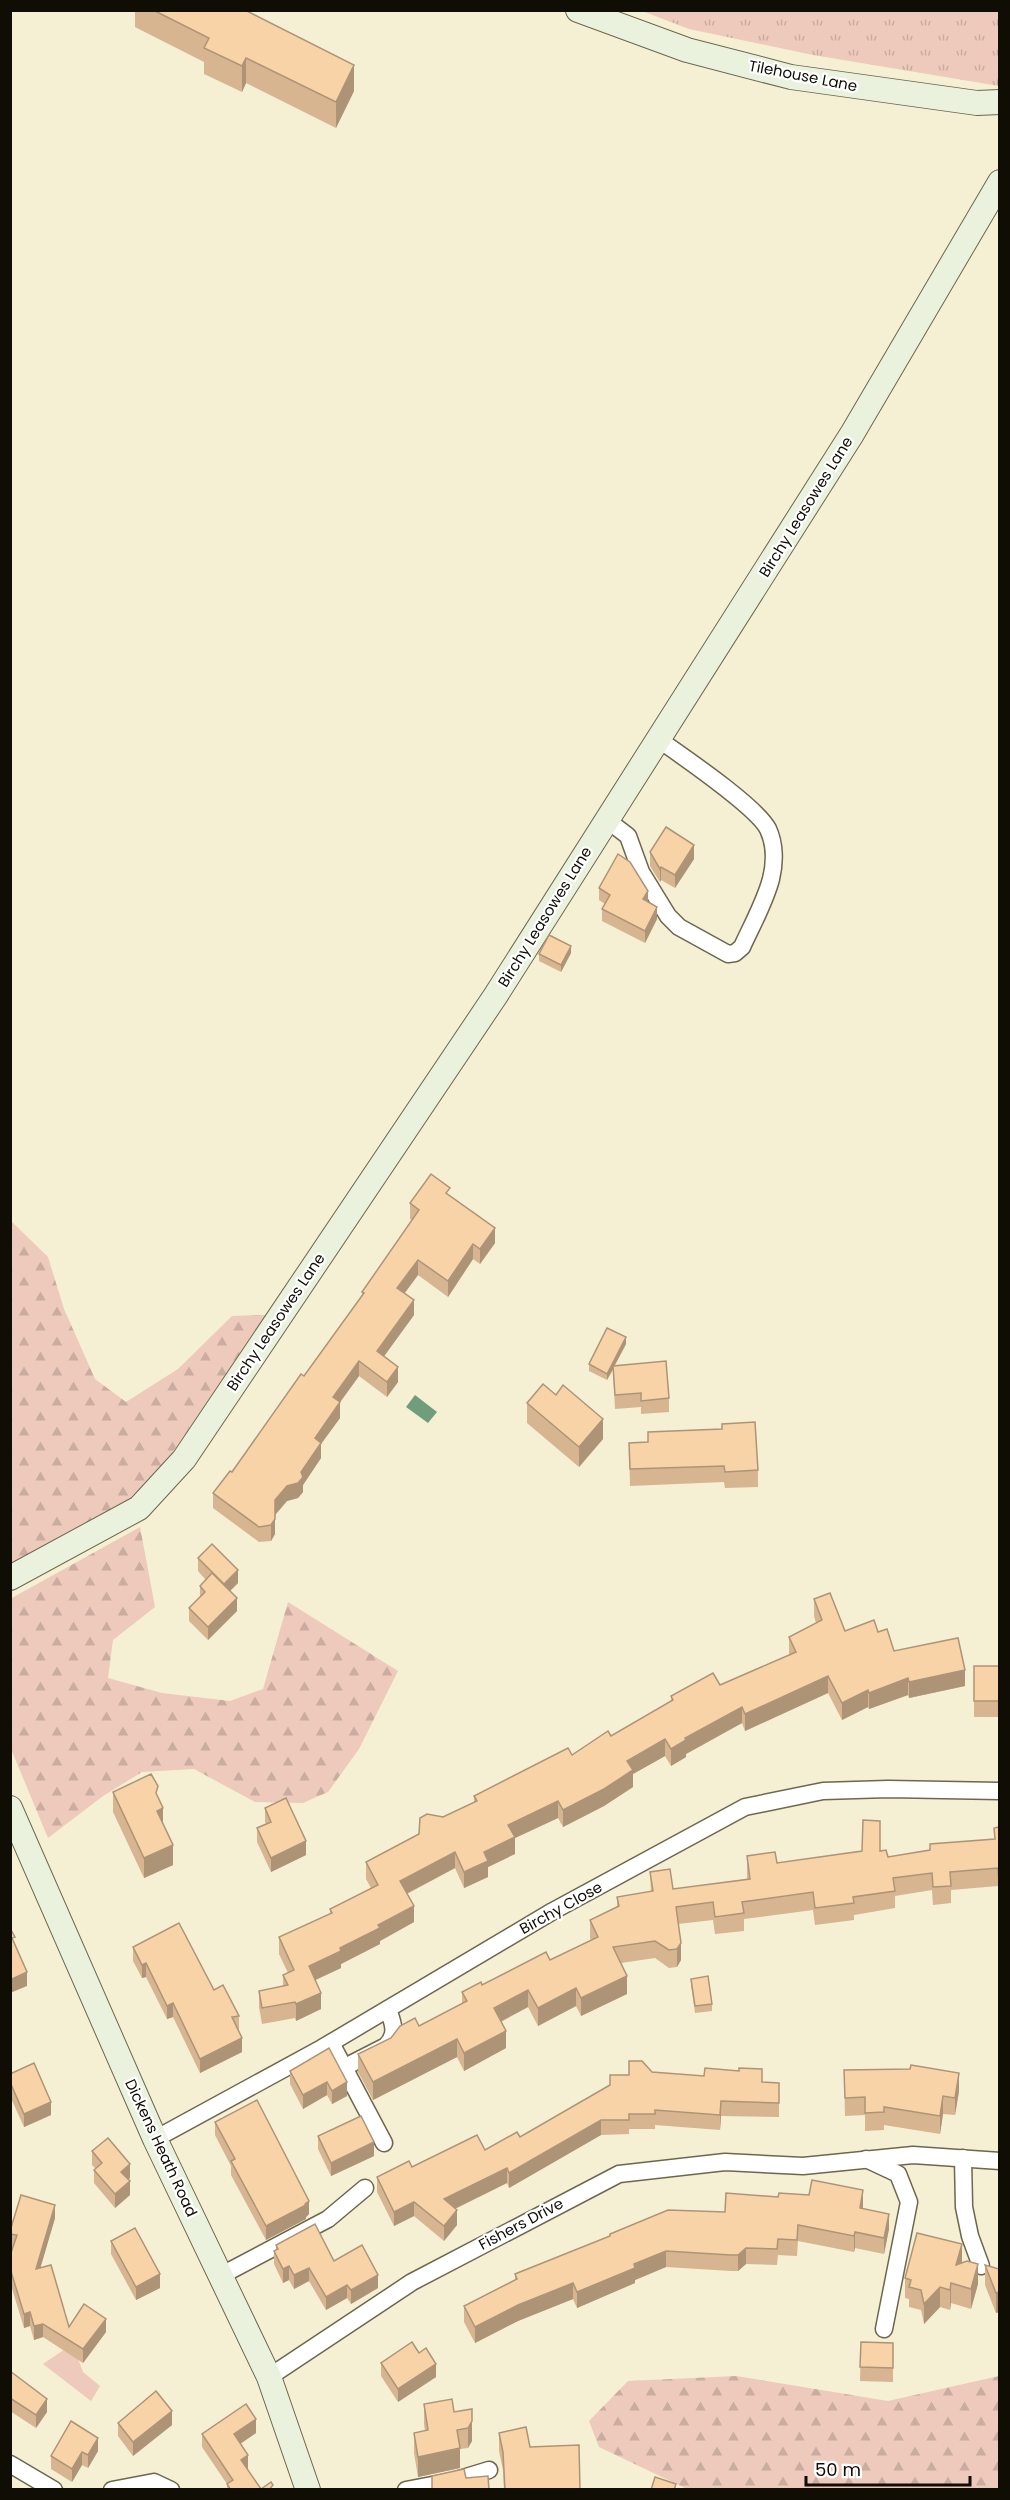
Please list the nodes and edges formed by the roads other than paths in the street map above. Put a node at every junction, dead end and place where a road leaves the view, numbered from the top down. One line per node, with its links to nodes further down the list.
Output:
1 (578, 10): 2 (street, Tilehouse Lane)
2 (999, 102)
3 (999, 182): 4 (street, Birchy Leasowes Lane)
4 (658, 740): 5 (street, Birchy Leasowes Lane); 5 (street)
5 (607, 820): 6 (street, Birchy Leasowes Lane)
6 (10, 1578)
7 (999, 1791): 9 (street, Birchy Close)
8 (13, 1819): 12 (street, Dickens Heath Road)
9 (388, 2009): 10 (street, Birchy Close); 11 (street)
10 (331, 2043): 11 (street); 12 (street, Birchy Close)
11 (343, 2068): 13 (street)
12 (155, 2139): 19 (street, Dickens Heath Road)
13 (384, 2144)
14 (963, 2158): 15 (street, Fishers Drive); 16 (street, Fishers Drive); 18 (street)
15 (866, 2159): 20 (street); 21 (street, Fishers Drive)
16 (999, 2161)
17 (366, 2188): 19 (street)
18 (981, 2266)
19 (220, 2276): 21 (street, Dickens Heath Road)
20 (884, 2329)
21 (269, 2377): 27 (street, Dickens Heath Road)
22 (10, 2464): 24 (street)
23 (489, 2470): 28 (street)
24 (54, 2490)
25 (112, 2490): 26 (street)
26 (171, 2490)
27 (308, 2490)
28 (406, 2490)

